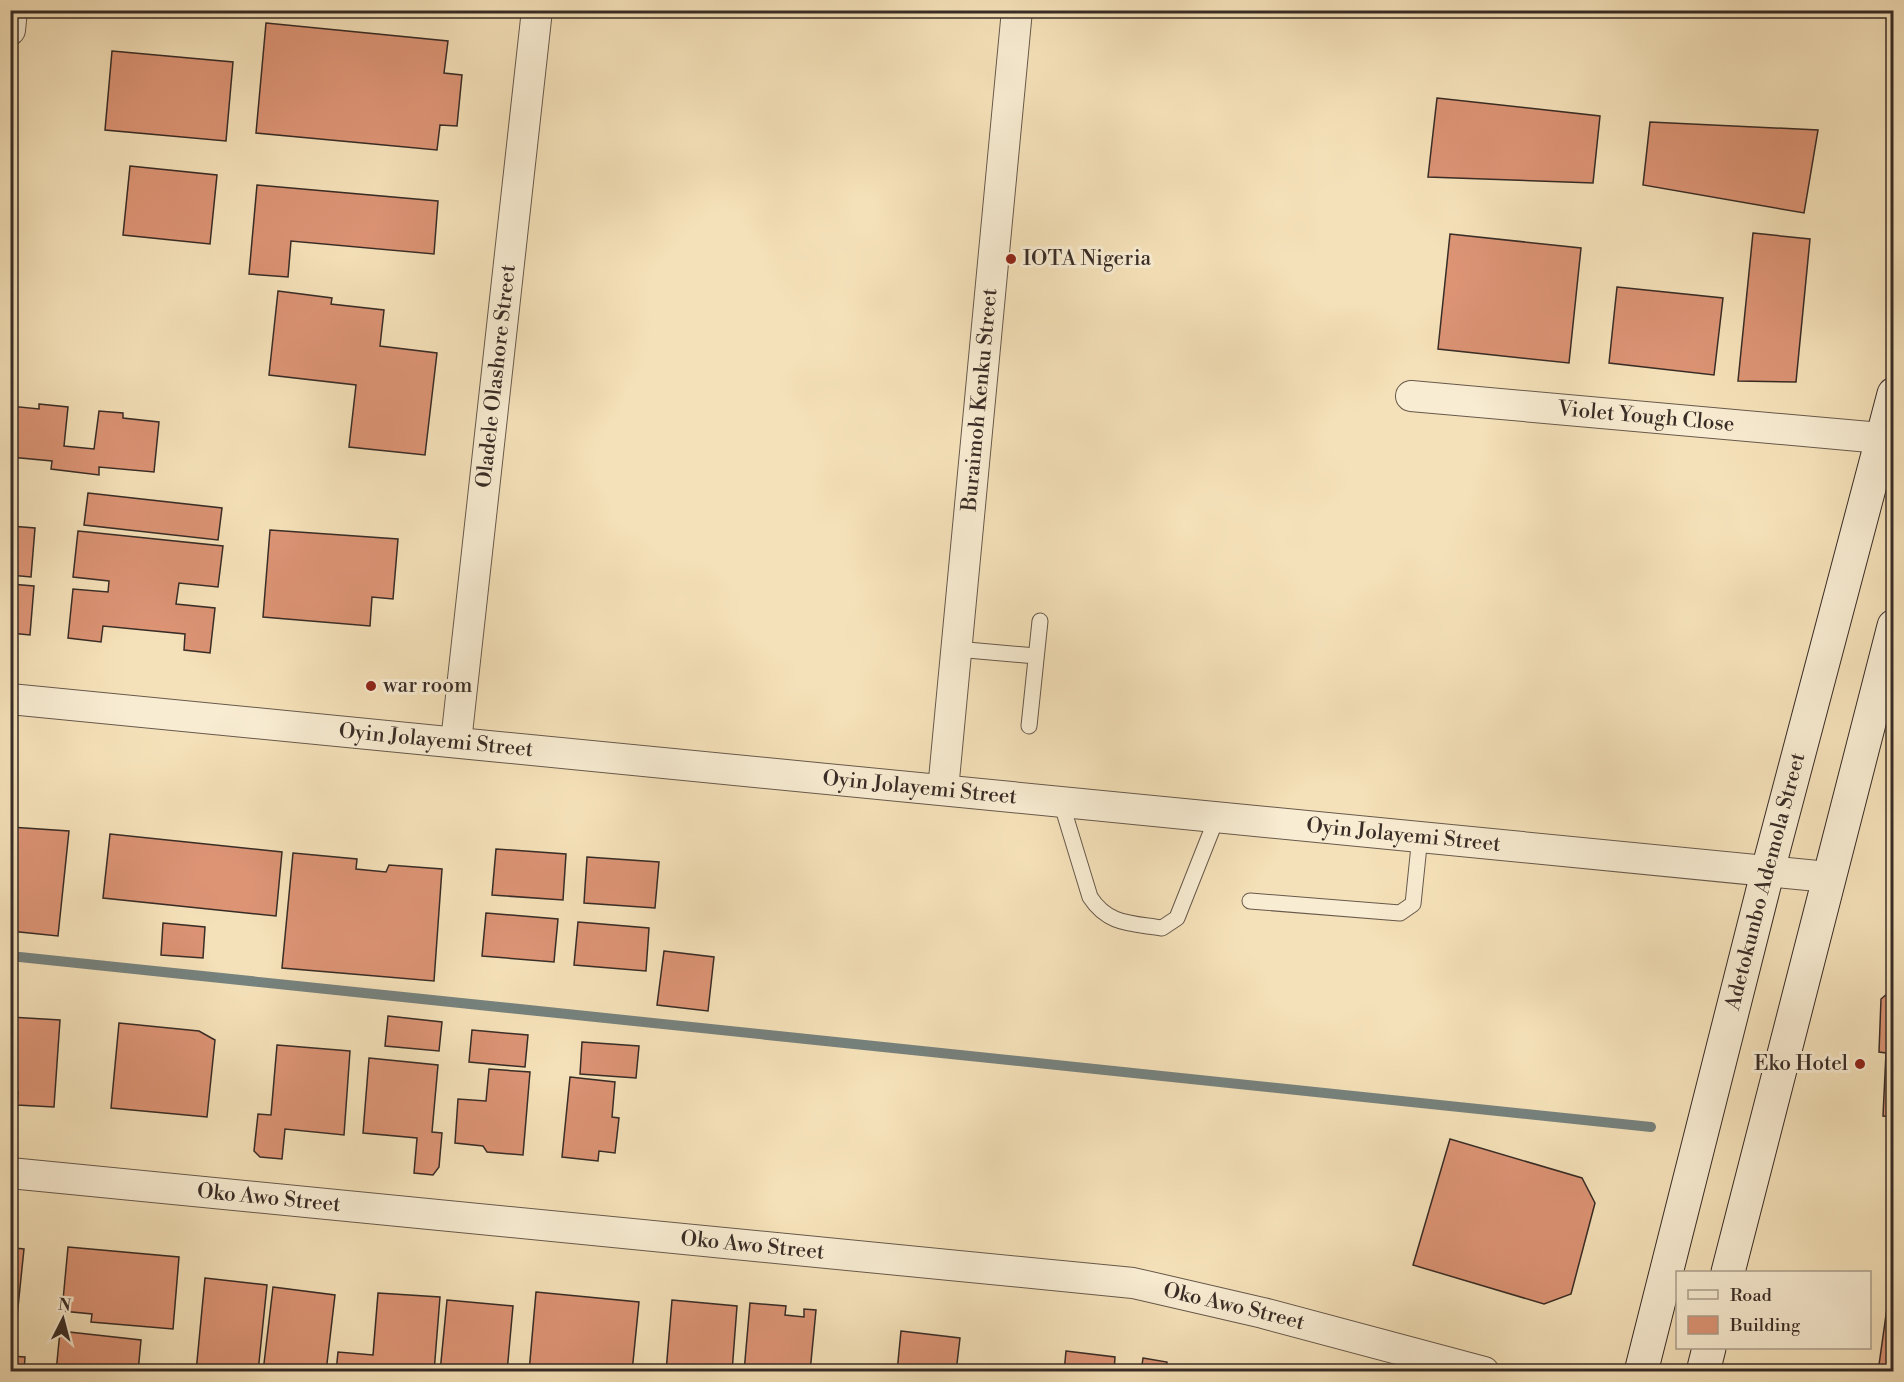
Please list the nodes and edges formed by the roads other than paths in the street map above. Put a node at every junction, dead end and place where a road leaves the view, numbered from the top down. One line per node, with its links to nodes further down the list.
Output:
1 (12, 10): 4 (street)
2 (537, 10): 14 (street, Oladele Olashore Street)
3 (1017, 10): 10 (street, Buraimoh Kenku Street)
4 (10, 30)
5 (1893, 394): 7 (main road, Adetokunbo Ademola Street)
6 (1412, 396): 7 (street, Violet Yough Close)
7 (1881, 438): 19 (main road, Adetokunbo Ademola Street)
8 (1040, 621): 11 (lane)
9 (1893, 626): 20 (main road)
10 (956, 648): 11 (lane); 15 (street, Buraimoh Kenku Street)
11 (1036, 656): 13 (lane)
12 (10, 699): 14 (street, Oyin Jolayemi Street)
13 (1029, 726)
14 (456, 742): 15 (street, Oyin Jolayemi Street)
15 (943, 790): 16 (street, Oyin Jolayemi Street)
16 (1061, 802): 17 (street, Oyin Jolayemi Street); 17 (lane)
17 (1217, 817): 18 (street, Oyin Jolayemi Street)
18 (1420, 836): 19 (street, Oyin Jolayemi Street); 21 (lane)
19 (1768, 870): 20 (street, Oyin Jolayemi Street); 26 (main road, Adetokunbo Ademola Street)
20 (1828, 877): 23 (main road)
21 (1250, 900)
22 (10, 1173): 25 (street, Oko Awo Street)
23 (1728, 1271)
24 (1708, 1349): 27 (main road)
25 (1484, 1371)
26 (1641, 1371)
27 (1703, 1371)

